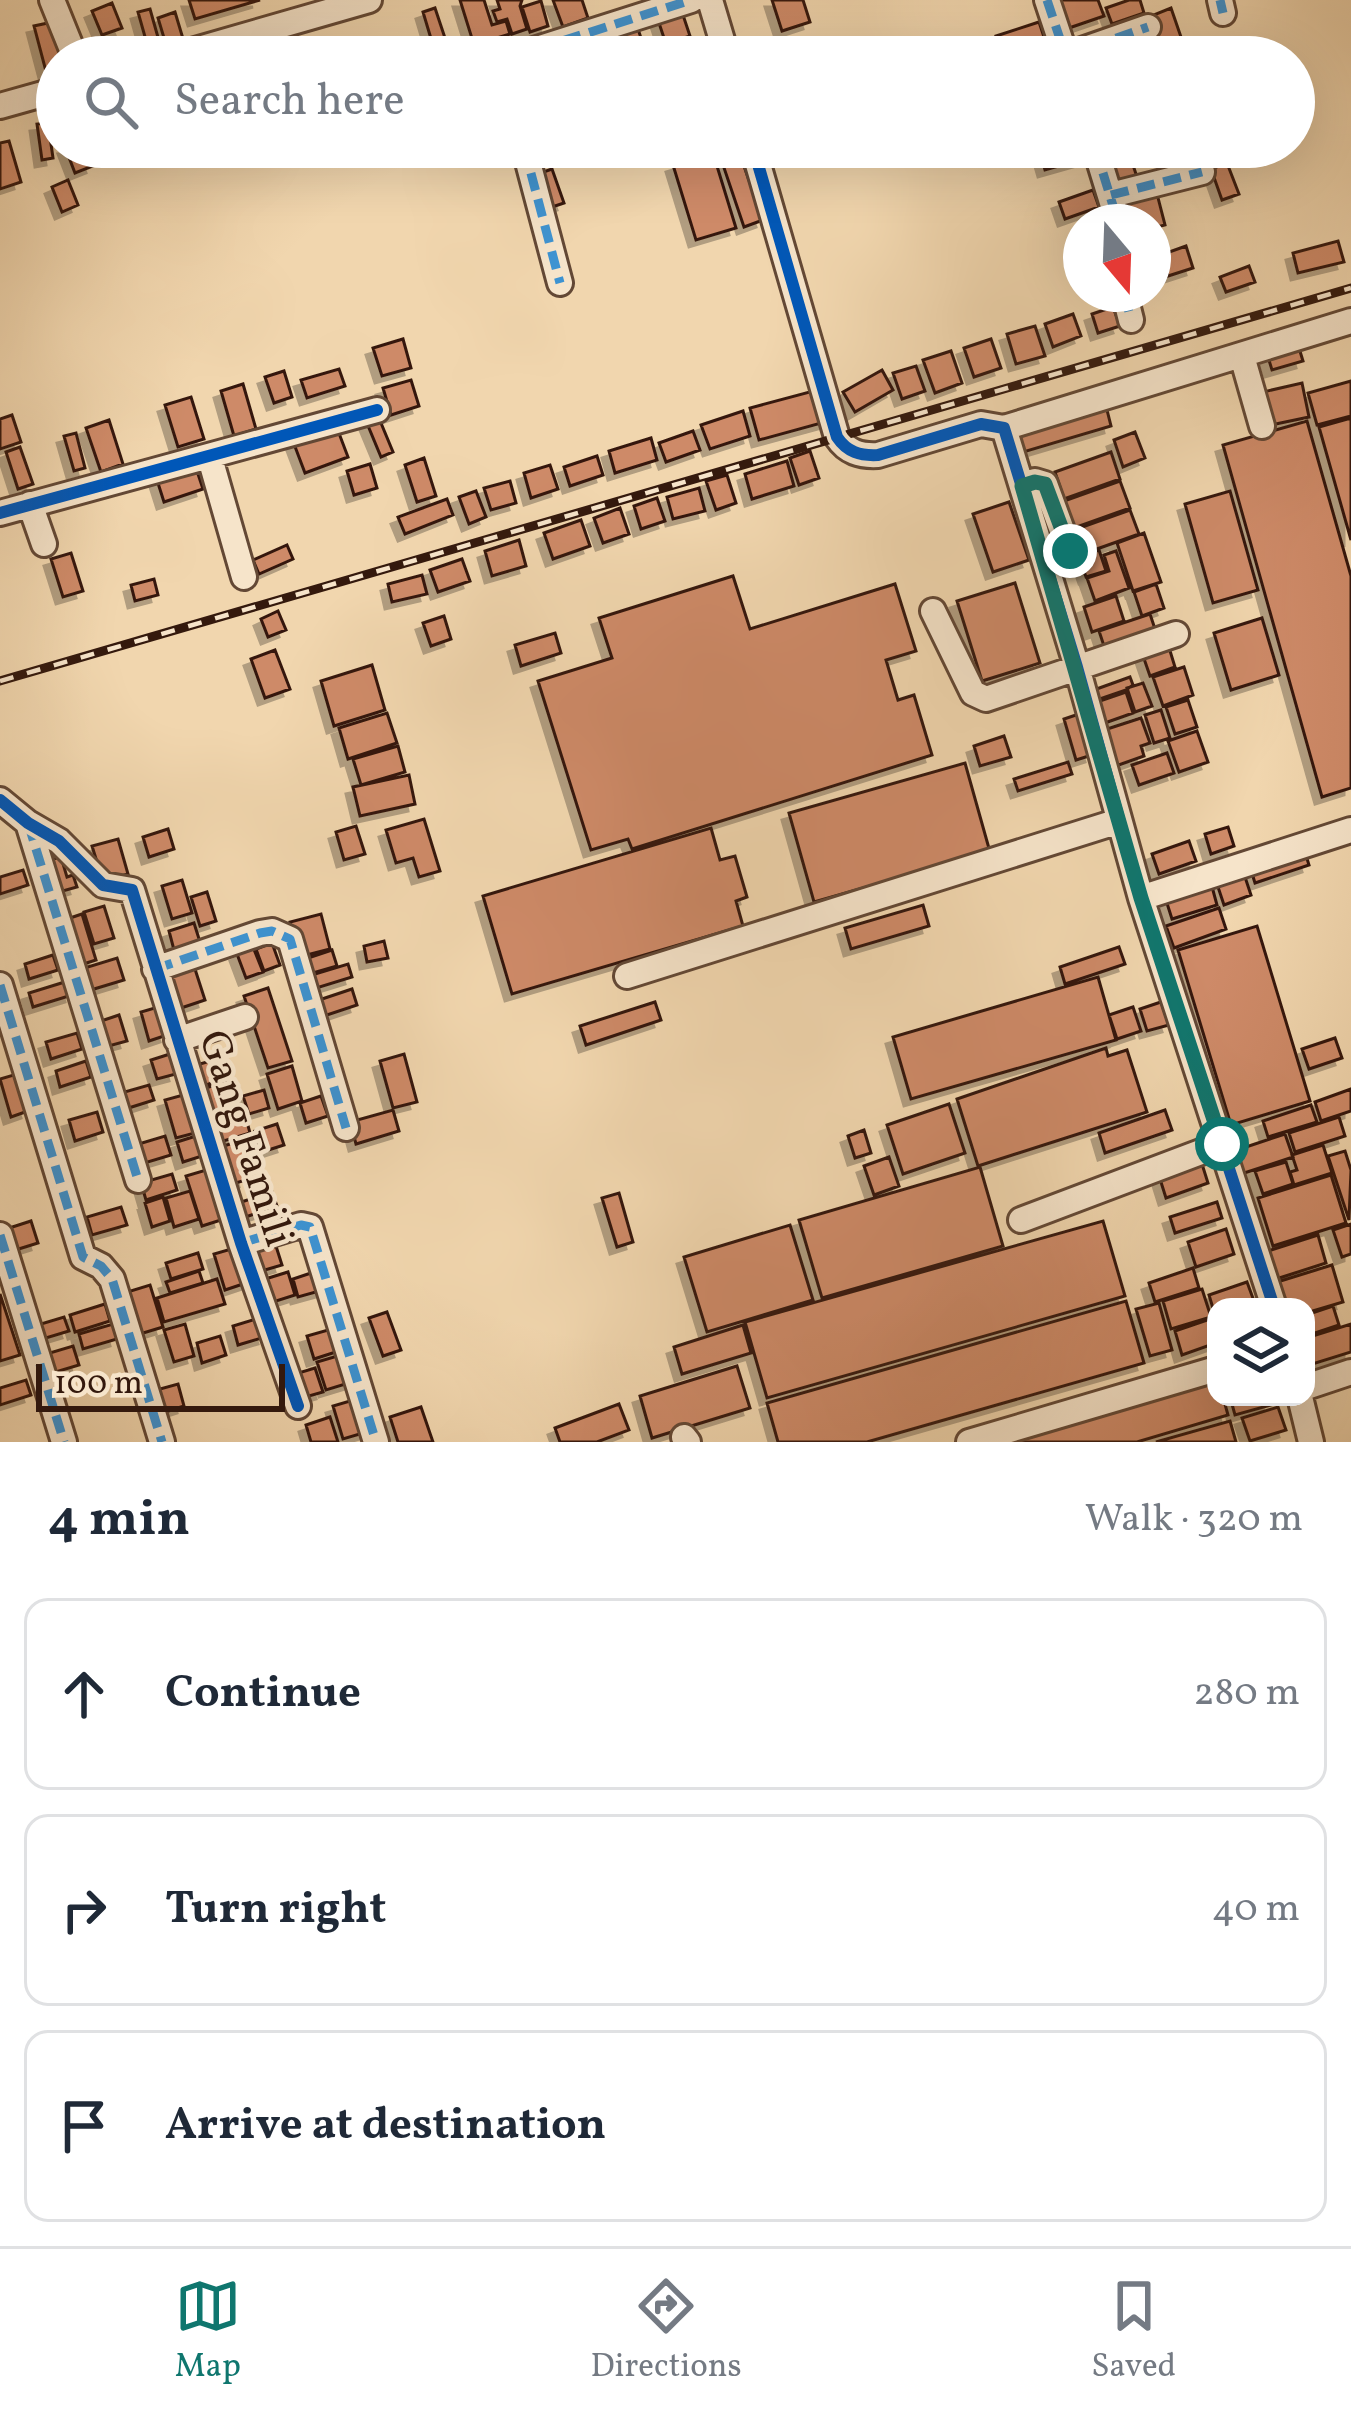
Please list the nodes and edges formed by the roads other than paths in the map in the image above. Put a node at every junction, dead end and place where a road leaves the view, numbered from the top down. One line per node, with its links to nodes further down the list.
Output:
1 (52, 0): 8 (street)
2 (369, 0): 6 (street)
3 (692, 0): 10 (street)
4 (710, 0): 11 (street)
5 (1047, 0): 12 (street)
6 (320, 7): 9 (street)
7 (1148, 27): 13 (street)
8 (67, 36)
9 (234, 36)
10 (578, 36)
11 (721, 36)
12 (1058, 36)
13 (1123, 36)
14 (36, 96): 15 (street)
15 (0, 106)
16 (530, 168): 22 (street)
17 (759, 168): 29 (street)
18 (1102, 168): 20 (street)
19 (1202, 172): 20 (street)
20 (1111, 195): 21 (street)
21 (1113, 204)
22 (560, 284)
23 (1129, 312): 24 (street)
24 (1131, 320)
25 (1351, 321): 26 (street)
26 (1242, 356): 28 (street); 29 (street)
27 (377, 410): 30 (street)
28 (1262, 426)
29 (1004, 428): 31 (street)
30 (210, 458): 32 (street); 36 (street)
31 (1022, 486): 35 (street); 39 (street)
32 (29, 504): 33 (street); 34 (street)
33 (0, 513)
34 (44, 544)
35 (1070, 551)
36 (244, 577)
37 (933, 611): 39 (street)
38 (1177, 634): 39 (street)
39 (1077, 667): 41 (street)
40 (0, 800): 42 (street)
41 (1119, 821): 44 (street); 46 (street)
42 (28, 823): 45 (street, Gang Famili); 52 (street)
43 (1351, 830): 44 (street)
44 (1141, 898): 51 (street)
45 (155, 969): 49 (street, Gang Famili); 50 (street)
46 (627, 976)
47 (0, 985): 63 (street)
48 (245, 1017): 49 (street)
49 (177, 1040): 55 (street, Gang Famili)
50 (346, 1128)
51 (1222, 1144): 53 (street); 56 (street)
52 (138, 1180)
53 (1021, 1220)
54 (0, 1235): 62 (street)
55 (241, 1244): 60 (street, Gang Famili); 64 (street)
56 (1271, 1298)
57 (1207, 1372): 65 (street)
58 (1351, 1372): 59 (street)
59 (1315, 1384)
60 (298, 1406)
61 (1302, 1406): 66 (street)
62 (64, 1442)
63 (162, 1442)
64 (376, 1442)
65 (969, 1442)
66 (1311, 1442)

